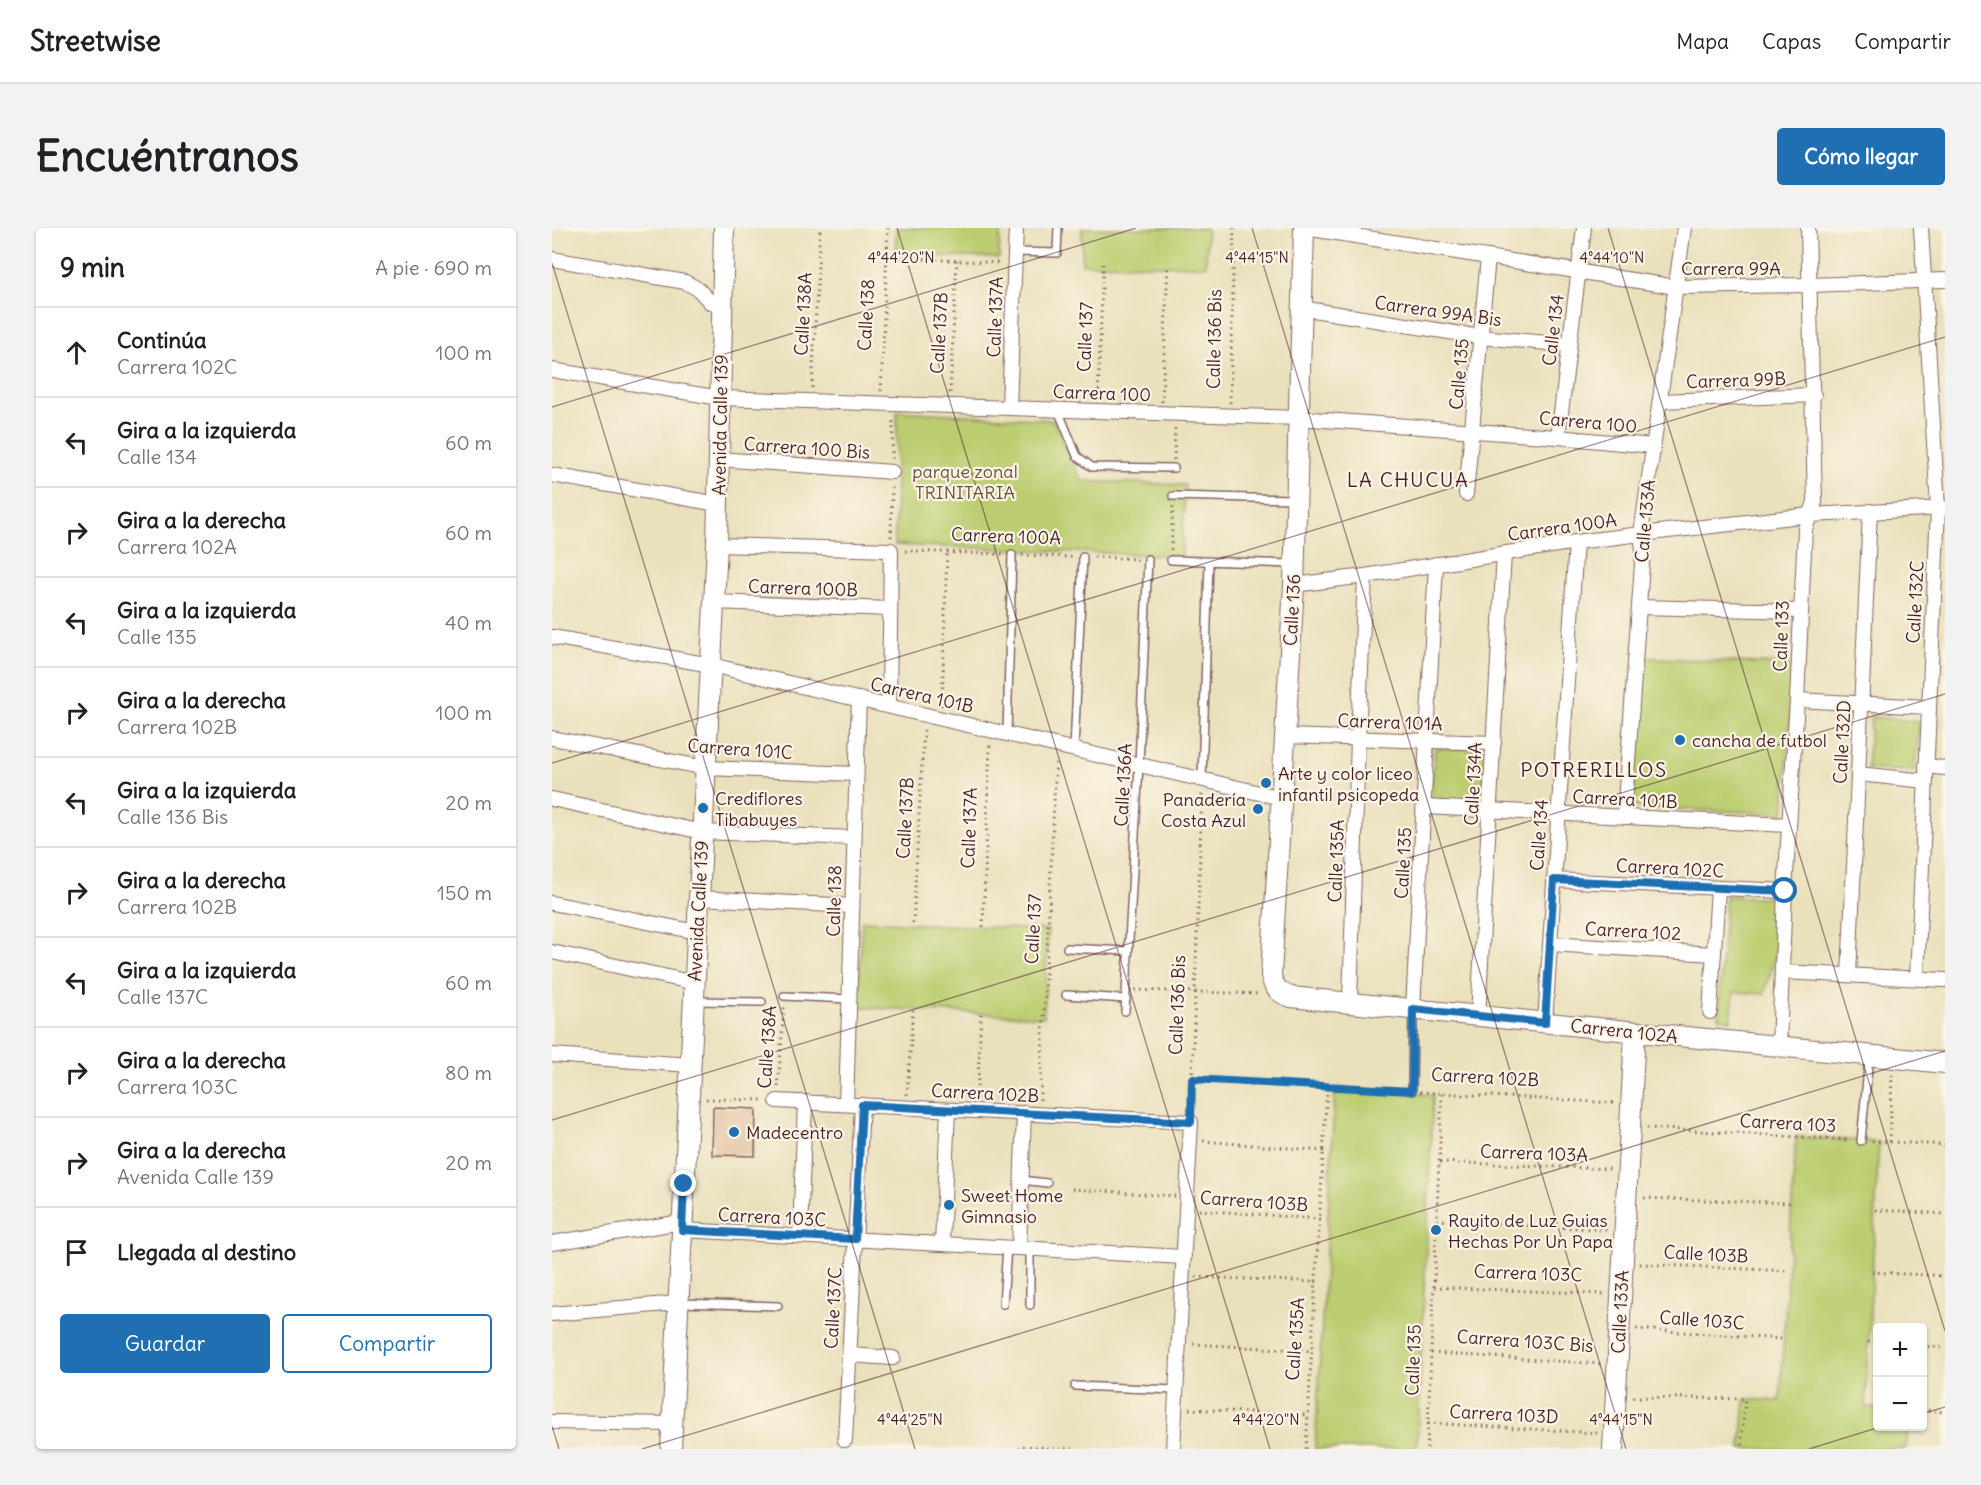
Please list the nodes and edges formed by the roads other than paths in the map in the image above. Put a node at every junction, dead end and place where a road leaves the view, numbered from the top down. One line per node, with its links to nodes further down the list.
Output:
1 (724, 228): 17 (street, Avenida Calle 139)
2 (1016, 228): 9 (street, Calle 137A)
3 (1058, 228): 9 (lane)
4 (1304, 228): 10 (street, Carrera 99A); 18 (street, Calle 136)
5 (1584, 228): 12 (street, Calle 134)
6 (1684, 228): 16 (street, Calle 133A)
7 (1808, 228): 15 (street, Calle 133)
8 (1921, 228): 14 (street, Calle 132C)
9 (1015, 257): 25 (street, Calle 137A)
10 (1488, 257): 12 (street, Carrera 99A); 19 (street, Calle 135)
11 (552, 259): 17 (street)
12 (1579, 271): 16 (street, Carrera 99A); 20 (street, Calle 134)
13 (1945, 279): 14 (street, Carrera 99A)
14 (1923, 280): 15 (street, Carrera 99A); 39 (street, Calle 132C)
15 (1810, 285): 16 (street, Carrera 99A); 22 (street, Calle 133)
16 (1676, 287): 24 (street, Calle 133A)
17 (722, 305): 23 (street, Avenida Calle 139)
18 (1301, 308): 19 (street, Carrera 99A Bis); 27 (street, Calle 136)
19 (1480, 337): 20 (street, Carrera 99A Bis); 28 (street, Calle 135)
20 (1569, 345): 29 (street, Calle 134)
21 (552, 370): 23 (street, Carrera 100)
22 (1814, 395): 24 (street, Carrera 99B); 41 (street, Calle 133)
23 (720, 398): 25 (street, Carrera 100); 31 (street, Avenida Calle 139)
24 (1660, 401): 30 (street, Calle 133A)
25 (1010, 408): 26 (street, Carrera 100)
26 (1058, 410): 27 (street, Carrera 100); 32 (lane)
27 (1298, 418): 28 (street, Carrera 100); 37 (street, Calle 136)
28 (1472, 431): 29 (street, Carrera 100); 35 (street, Calle 135)
29 (1558, 437): 30 (street, Carrera 100)
30 (1653, 446): 42 (street, Calle 133A)
31 (719, 459): 33 (street, Carrera 100 Bis); 38 (street, Avenida Calle 139)
32 (1174, 468)
33 (892, 472)
34 (552, 475): 38 (street)
35 (1466, 494)
36 (1173, 496): 37 (lane)
37 (1296, 499): 51 (street, Calle 136)
38 (718, 504): 44 (street, Avenida Calle 139)
39 (1941, 508): 40 (street, Carrera 100A); 65 (street, Calle 132C)
40 (1870, 511): 41 (street, Carrera 100A); 63 (street, Calle 132D)
41 (1810, 515): 42 (street, Carrera 100A); 58 (street, Calle 133)
42 (1641, 534): 43 (street, Carrera 100A); 56 (street, Calle 133A)
43 (1576, 542): 45 (street, Carrera 100A); 85 (street, Calle 134)
44 (717, 545): 55 (street, Avenida Calle 139); 57 (street)
45 (1504, 553): 52 (street, Carrera 100A); 71 (street, Calle 134A)
46 (1012, 555): 66 (lane)
47 (1083, 557): 72 (lane)
48 (1148, 559): 73 (lane, Calle 136A)
49 (1171, 560): 50 (lane)
50 (1209, 561): 51 (lane); 79 (lane)
51 (1294, 564): 54 (street, Calle 136)
52 (1436, 564): 53 (street, Carrera 100A); 70 (street, Calle 135)
53 (1365, 576): 54 (street, Carrera 100A); 69 (street, Calle 135A)
54 (1294, 585): 67 (street, Calle 136)
55 (714, 602): 57 (street, Carrera 100B); 60 (street, Avenida Calle 139)
56 (1639, 607): 58 (street); 86 (street, Calle 133A)
57 (890, 609): 64 (street)
58 (1800, 611): 62 (street, Calle 133)
59 (552, 637): 60 (street, Carrera 101B)
60 (711, 664): 61 (street, Carrera 101B); 75 (street, Avenida Calle 139)
61 (859, 699): 64 (street, Carrera 101B); 77 (street, Calle 138)
62 (1797, 699): 63 (street); 87 (street, Calle 133)
63 (1862, 703): 65 (street); 78 (street, Calle 132D)
64 (889, 706): 66 (street, Carrera 101B)
65 (1928, 707): 74 (street, Calle 132C)
66 (1007, 734): 72 (street, Carrera 101B)
67 (1285, 736): 69 (street, Carrera 101A); 81 (street, Calle 136)
68 (552, 738): 75 (street, Carrera 101C)
69 (1358, 738): 70 (street, Carrera 101A); 113 (street, Calle 135A)
70 (1427, 741): 71 (street, Carrera 101A); 83 (street, Calle 135)
71 (1494, 743): 84 (street, Calle 134A)
72 (1074, 749): 73 (street, Carrera 101B)
73 (1139, 765): 79 (street, Carrera 101B); 99 (lane, Calle 136A)
74 (1926, 766): 76 (street); 80 (street, Calle 132C)
75 (706, 768): 77 (street, Carrera 101C); 88 (street, Avenida Calle 139)
76 (1945, 768)
77 (856, 774): 89 (street, Calle 138)
78 (1858, 774): 80 (street); 103 (street, Calle 132D)
79 (1202, 779): 81 (street, Carrera 101B)
80 (1926, 781): 104 (street, Calle 132C)
81 (1281, 798): 106 (street, Calle 136)
82 (552, 799): 88 (street)
83 (1424, 807): 84 (street, Carrera 101B); 114 (street, Calle 135)
84 (1490, 810): 85 (street, Carrera 101B); 117 (street, Calle 134A)
85 (1558, 814): 86 (street, Carrera 101B); 90 (street, Calle 134)
86 (1623, 817): 87 (street, Carrera 101B)
87 (1789, 825): 92 (street, Calle 133)
88 (702, 832): 89 (street); 93 (street, Avenida Calle 139)
89 (853, 838): 95 (street, Calle 138)
90 (1554, 880): 91 (street, Carrera 102C); 97 (street, Calle 134)
91 (1718, 889): 92 (street, Carrera 102C); 101 (street)
92 (1785, 891): 102 (street, Calle 133)
93 (699, 898): 95 (street); 96 (street, Avenida Calle 139)
94 (552, 903): 96 (street)
95 (852, 906): 110 (street, Calle 138)
96 (697, 932): 107 (street, Avenida Calle 139)
97 (1550, 944): 101 (street, Carrera 102); 118 (street, Calle 134)
98 (1067, 948): 99 (lane)
99 (1128, 951): 111 (lane, Calle 136A)
100 (552, 952): 107 (street)
101 (1714, 954): 116 (street)
102 (1782, 972): 103 (street); 120 (street, Calle 133)
103 (1849, 975): 104 (street)
104 (1917, 978): 105 (street)
105 (1945, 980)
106 (1277, 990): 113 (street, Carrera 102A)
107 (694, 992): 112 (lane); 124 (street, Avenida Calle 139)
108 (1066, 995): 111 (lane)
109 (784, 996): 110 (lane)
110 (849, 999): 128 (street, Calle 138)
111 (1126, 999): 115 (lane, Calle 136A)
112 (762, 1002)
113 (1350, 1003): 114 (street, Carrera 102A)
114 (1413, 1009): 117 (street, Carrera 102A); 125 (lane, Calle 135)
115 (1125, 1011)
116 (1710, 1012)
117 (1478, 1016): 118 (street, Carrera 102A)
118 (1545, 1023): 119 (street, Carrera 102A)
119 (1635, 1032): 120 (street, Carrera 102A); 154 (street, Calle 133A)
120 (1779, 1046): 122 (street, Carrera 102A)
121 (552, 1055): 124 (street)
122 (1869, 1056): 123 (street, Carrera 102A); 132 (lane)
123 (1945, 1063)
124 (690, 1065): 135 (street, Avenida Calle 139)
125 (1412, 1091)
126 (777, 1101): 127 (street, Carrera 102B)
127 (805, 1102): 128 (street, Carrera 102B); 136 (street)
128 (846, 1104): 129 (street, Carrera 102B)
129 (862, 1105): 130 (street, Carrera 102B); 137 (street, Calle 137C)
130 (948, 1110): 131 (street, Carrera 102B); 139 (street)
131 (1024, 1113): 133 (street); 141 (street, Carrera 102B)
132 (1861, 1141)
133 (1021, 1179): 134 (lane); 140 (street)
134 (1047, 1183)
135 (682, 1226): 136 (street, Carrera 103C); 138 (street, Carrera 103C); 142 (street, Avenida Calle 139)
136 (800, 1236): 137 (street, Carrera 103C)
137 (855, 1239): 139 (street, Carrera 103C); 147 (street, Calle 137C)
138 (552, 1243)
139 (942, 1244): 140 (street, Carrera 103C)
140 (1018, 1248): 141 (street, Carrera 103C); 143 (lane); 144 (lane)
141 (1184, 1257): 150 (street)
142 (678, 1303): 145 (lane); 146 (street); 152 (street, Avenida Calle 139)
143 (1003, 1304)
144 (1030, 1305)
145 (778, 1306)
146 (552, 1314)
147 (849, 1355): 148 (street); 153 (street, Calle 137C)
148 (893, 1358)
149 (1076, 1386): 150 (lane)
150 (1176, 1390): 156 (street)
151 (552, 1422): 152 (street)
152 (672, 1424): 155 (street, Avenida Calle 139)
153 (845, 1440)
154 (1613, 1441)
155 (671, 1449)
156 (1173, 1449)

